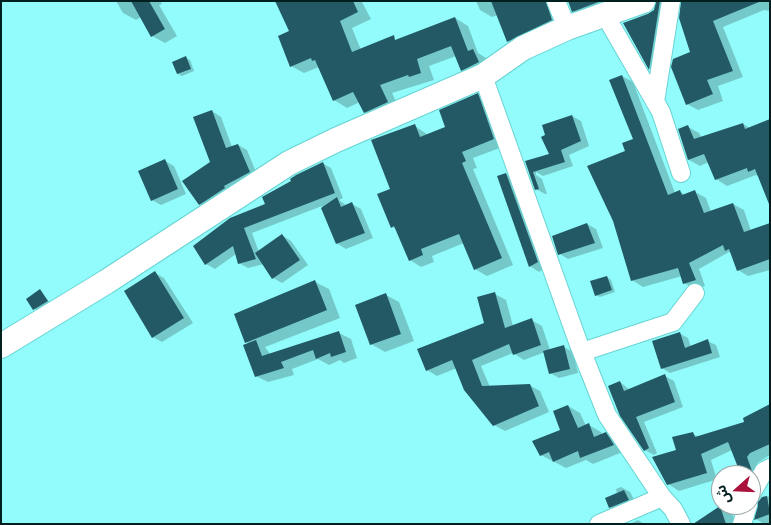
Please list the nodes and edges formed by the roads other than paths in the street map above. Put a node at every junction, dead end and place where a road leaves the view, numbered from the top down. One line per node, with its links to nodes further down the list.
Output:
1 (556, 1): 5 (street)
2 (643, 1): 4 (street)
3 (671, 1): 7 (street)
4 (605, 15): 5 (street); 7 (street)
5 (567, 28): 6 (street)
6 (483, 76): 10 (street); 11 (street)
7 (656, 102): 8 (street)
8 (681, 173)
9 (694, 293): 11 (street)
10 (1, 346)
11 (582, 352): 14 (street)
12 (770, 468): 13 (street)
13 (761, 476)
14 (662, 497): 15 (street); 16 (street)
15 (599, 524)
16 (681, 524)

